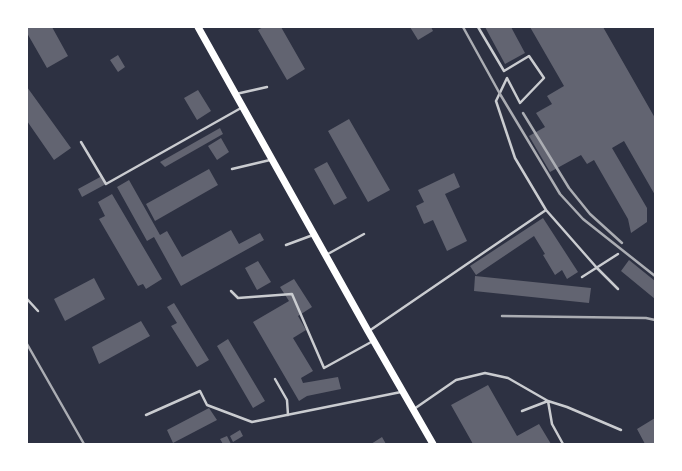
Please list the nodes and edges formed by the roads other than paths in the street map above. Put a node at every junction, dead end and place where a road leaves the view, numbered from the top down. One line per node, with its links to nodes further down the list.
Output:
1 (198, 27): 4 (main road)
2 (478, 27): 9 (lane)
3 (267, 87): 4 (lane)
4 (235, 94): 5 (main road)
5 (243, 107): 6 (lane); 7 (main road)
6 (81, 142)
7 (272, 159): 8 (lane); 10 (main road)
8 (232, 169)
9 (546, 210): 15 (lane); 21 (lane)
10 (314, 234): 12 (lane); 14 (main road)
11 (364, 234): 14 (lane)
12 (286, 245)
13 (618, 254): 15 (lane)
14 (325, 255): 21 (main road)
15 (597, 268): 16 (lane); 17 (lane)
16 (582, 277)
17 (618, 289)
18 (231, 291): 22 (lane)
19 (27, 299): 20 (lane)
20 (38, 311)
21 (368, 331): 22 (main road)
22 (374, 341): 24 (main road)
23 (275, 378): 29 (lane)
24 (404, 392): 26 (main road); 29 (lane)
25 (548, 401): 26 (lane); 27 (lane); 30 (lane); 32 (lane)
26 (414, 409): 31 (main road)
27 (522, 411)
28 (146, 415): 29 (lane)
29 (288, 415)
30 (621, 430)
31 (433, 444)
32 (563, 444)

